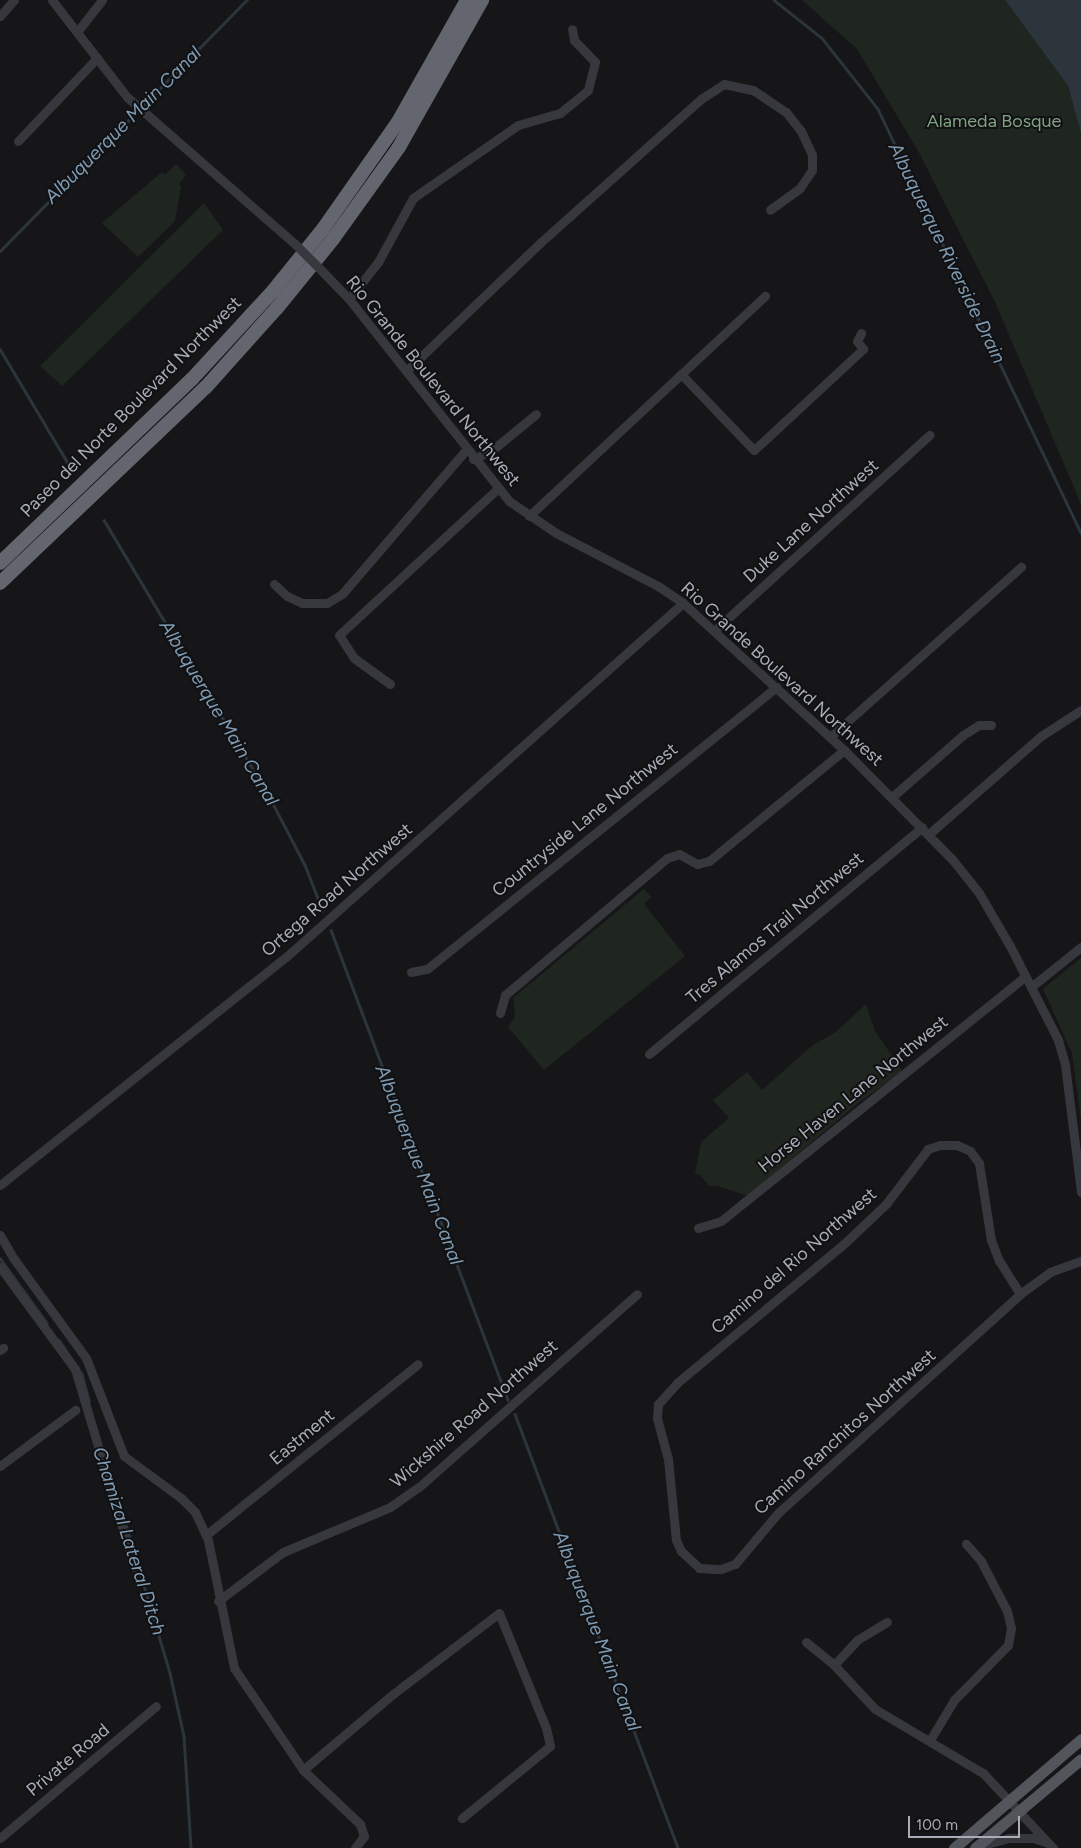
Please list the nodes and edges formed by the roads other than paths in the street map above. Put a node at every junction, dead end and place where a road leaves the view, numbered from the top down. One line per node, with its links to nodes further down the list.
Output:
1 (14, 0): 6 (street)
2 (52, 0): 8 (street, Rio Grande Boulevard Northwest)
3 (102, 0): 8 (street)
4 (467, 0): 23 (highway, Paseo del Norte Boulevard Northwest)
5 (482, 0): 25 (highway, Paseo del Norte Boulevard Northwest)
6 (0, 16)
7 (572, 29): 13 (street)
8 (77, 32): 9 (street, Rio Grande Boulevard Northwest)
9 (97, 58): 10 (street); 13 (street, Rio Grande Boulevard Northwest, bridge)
10 (18, 141)
11 (770, 210): 15 (street)
12 (765, 296): 16 (street)
13 (349, 299): 15 (street, Rio Grande Boulevard Northwest)
14 (861, 333): 16 (street)
15 (406, 371): 19 (street, Rio Grande Boulevard Northwest)
16 (681, 374): 22 (street)
17 (536, 414): 20 (street)
18 (928, 435): 28 (street, Duke Lane Northwest)
19 (466, 450): 20 (street, Rio Grande Boulevard Northwest); 26 (street)
20 (473, 459): 21 (street, Rio Grande Boulevard Northwest)
21 (497, 489): 22 (street, Rio Grande Boulevard Northwest); 29 (street)
22 (529, 516): 27 (street, Rio Grande Boulevard Northwest)
23 (0, 563)
24 (1021, 567): 33 (street)
25 (0, 583)
26 (274, 584)
27 (683, 603): 28 (street, Rio Grande Boulevard Northwest); 44 (street, Ortega Road Northwest)
28 (715, 630): 30 (street, Rio Grande Boulevard Northwest)
29 (390, 684)
30 (776, 686): 33 (street, Rio Grande Boulevard Northwest); 39 (street, Countryside Lane Northwest)
31 (1081, 710): 37 (street)
32 (991, 725): 35 (street)
33 (830, 737): 34 (street, Rio Grande Boulevard Northwest)
34 (844, 750): 35 (street, Rio Grande Boulevard Northwest); 42 (street)
35 (892, 797): 36 (street, Rio Grande Boulevard Northwest)
36 (922, 827): 37 (street, Rio Grande Boulevard Northwest); 43 (street, Tres Alamos Trail Northwest)
37 (929, 834): 40 (street, Rio Grande Boulevard Northwest)
38 (1081, 947): 41 (street)
39 (411, 972)
40 (1025, 976): 41 (street, Rio Grande Boulevard Northwest); 46 (street, Horse Haven Lane Northwest)
41 (1031, 987): 45 (street, Rio Grande Boulevard Northwest)
42 (500, 1013)
43 (649, 1054)
44 (0, 1185)
45 (1081, 1192)
46 (698, 1228)
47 (0, 1235): 56 (street)
48 (1081, 1262): 51 (street, Camino Ranchitos Northwest)
49 (0, 1267): 58 (street)
50 (637, 1294): 59 (street, Wickshire Road Northwest)
51 (1020, 1294): 53 (street, Camino del Rio Northwest); 53 (street, Camino Ranchitos Northwest)
52 (418, 1364): 56 (street, Eastment)
53 (658, 1404)
54 (75, 1410): 55 (street)
55 (0, 1466)
56 (206, 1536): 59 (street)
57 (966, 1544): 65 (street)
58 (134, 1567)
59 (218, 1601): 67 (street)
60 (888, 1622): 62 (street)
61 (806, 1642): 62 (street)
62 (834, 1665): 65 (street)
63 (156, 1706): 71 (street, Private Road)
64 (1081, 1739): 68 (main road)
65 (930, 1740): 68 (street)
66 (1081, 1759): 69 (main road)
67 (303, 1770): 70 (street); 73 (street)
68 (1011, 1800): 69 (street); 74 (main road)
69 (1020, 1810): 72 (street); 75 (main road)
70 (462, 1818)
71 (0, 1838)
72 (1050, 1845): 75 (street)
73 (355, 1848)
74 (954, 1848)
75 (976, 1848)

